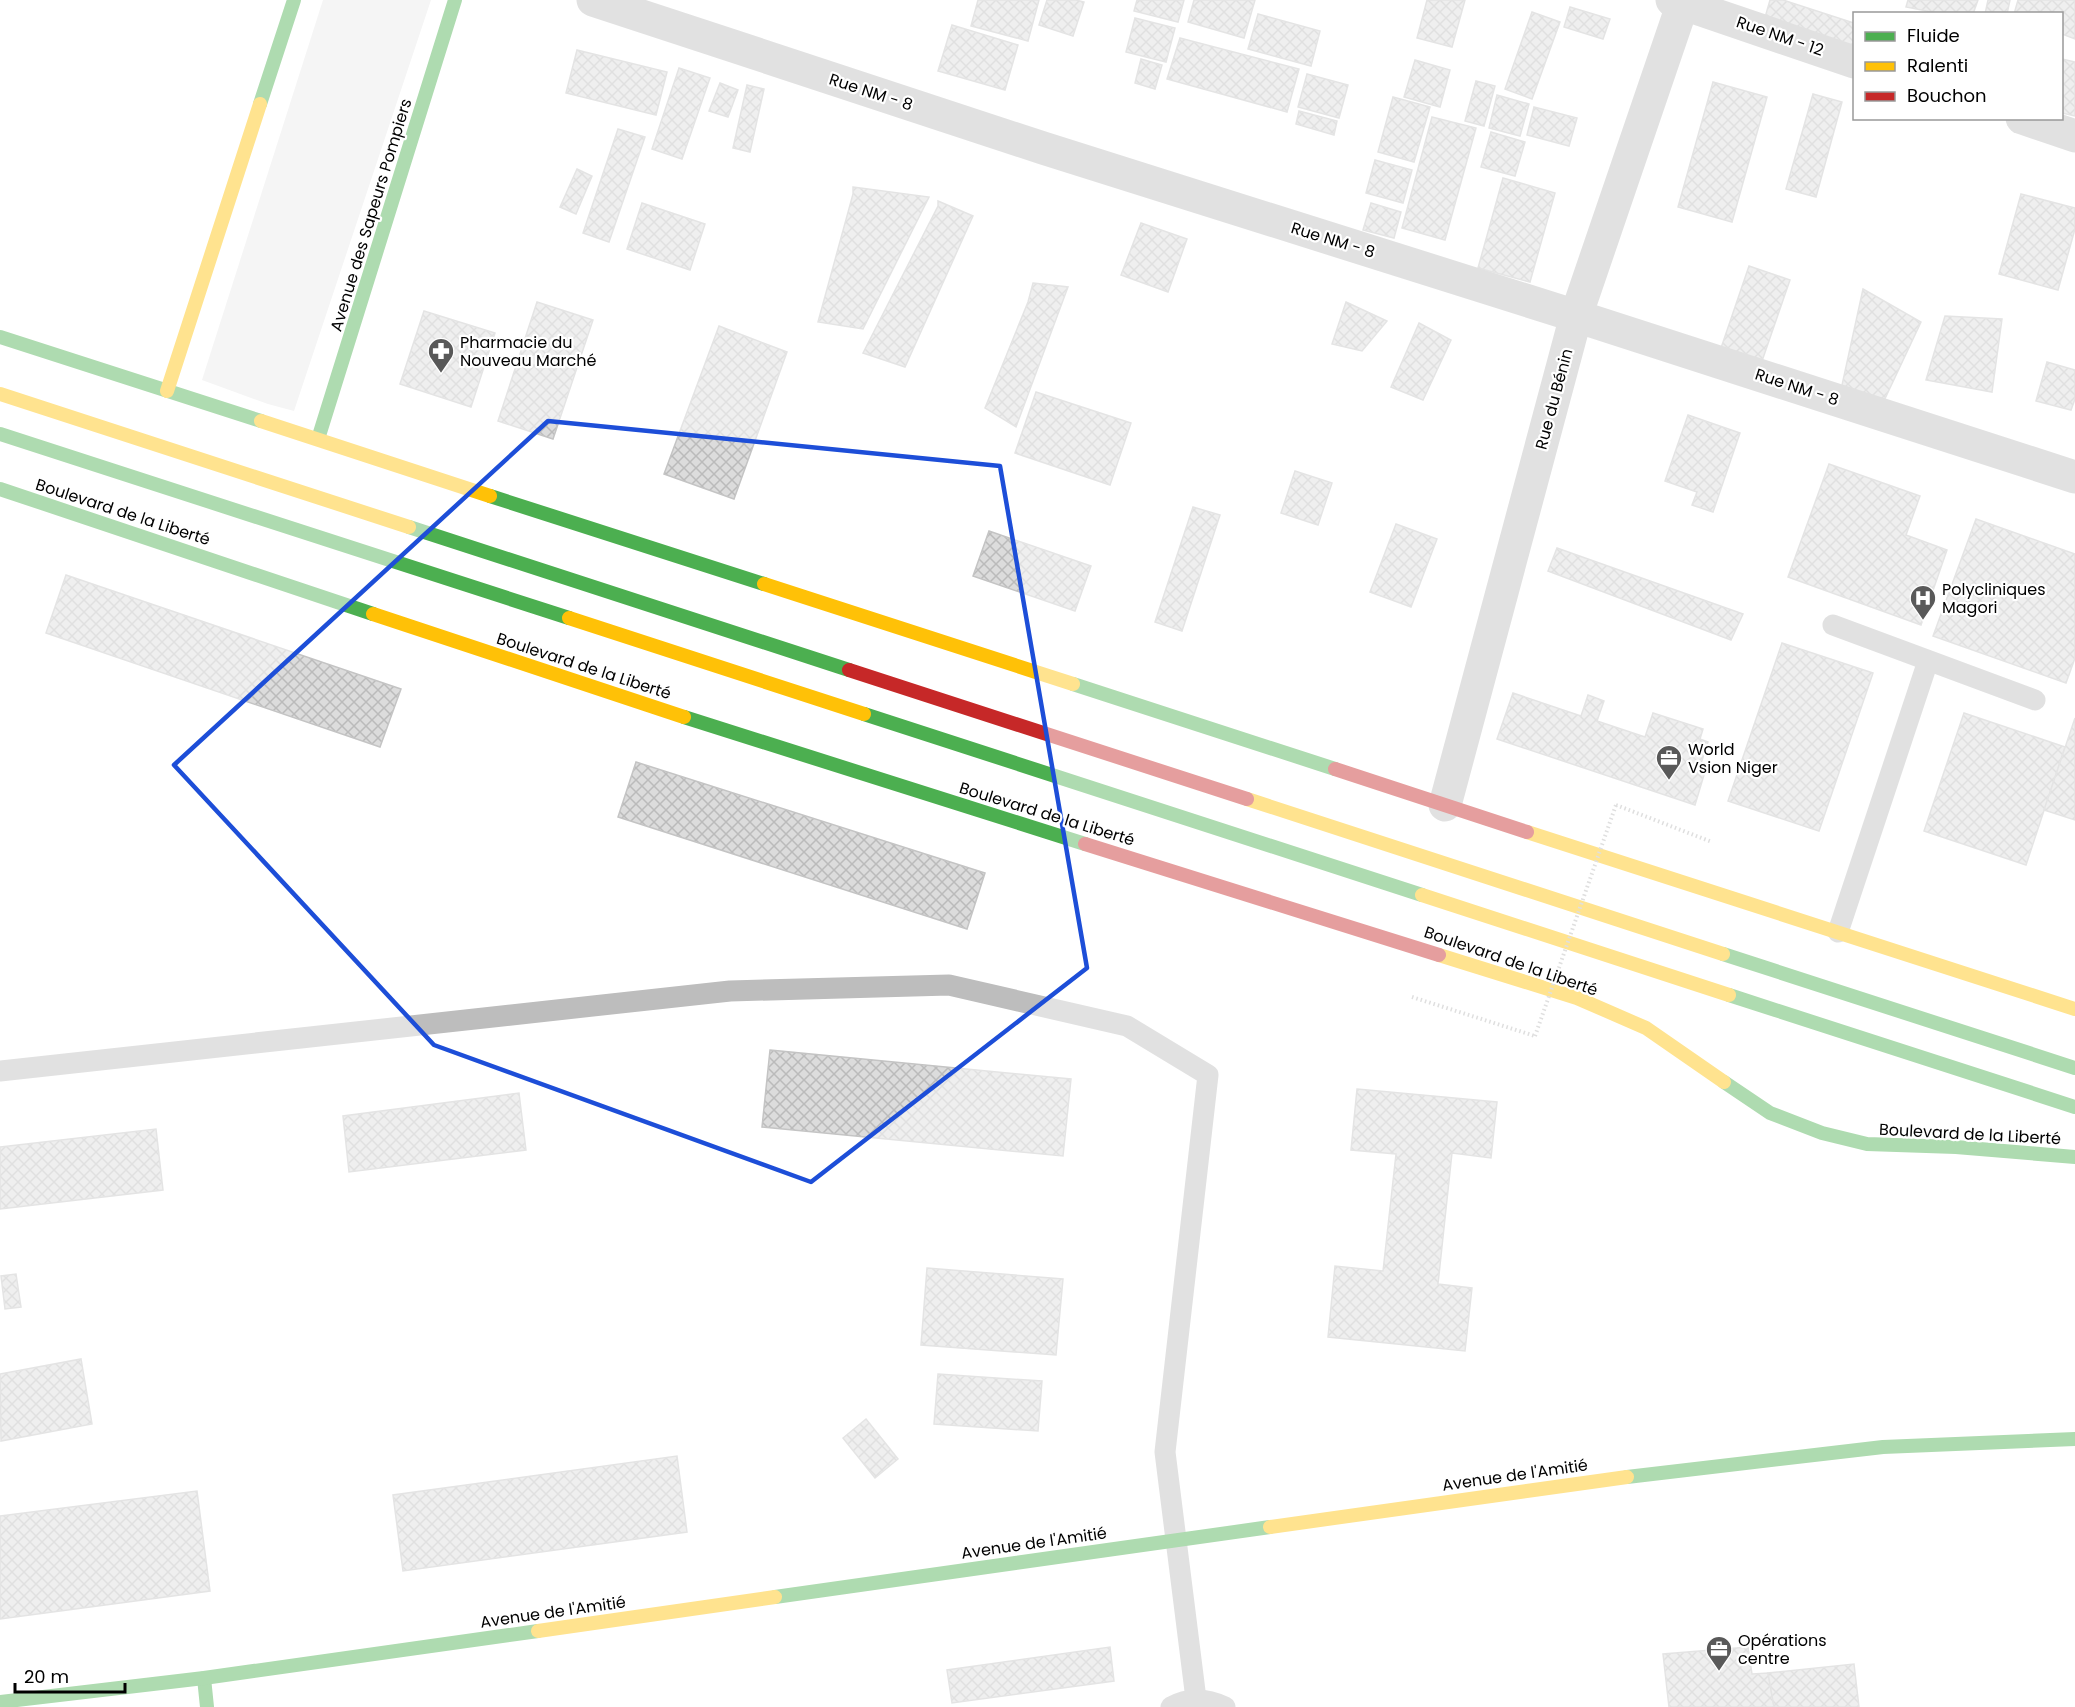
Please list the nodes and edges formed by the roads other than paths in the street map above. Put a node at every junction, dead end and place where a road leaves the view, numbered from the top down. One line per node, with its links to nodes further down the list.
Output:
1 (294, 0): 10 (main road)
2 (455, 0): 13 (main road, Avenue des Sapeurs Pompiers)
3 (593, 0): 8 (street, Rue NM - 8)
4 (1679, 1): 5 (street, Rue NM - 12); 8 (street, Rue du Bénin)
5 (1853, 62)
6 (2028, 120): 7 (street)
7 (2075, 136)
8 (1576, 316): 14 (street, Rue NM - 8); 19 (street, Rue du Bénin)
9 (0, 337): 10 (main road)
10 (168, 391): 13 (main road)
11 (0, 394): 22 (main road)
12 (0, 434): 24 (main road, Boulevard de la Liberté)
13 (318, 439): 19 (main road)
14 (2075, 477)
15 (0, 489): 25 (main road, Boulevard de la Liberté)
16 (1833, 624): 17 (lane)
17 (1928, 661): 18 (lane); 20 (lane)
18 (2035, 700)
19 (1445, 805): 20 (main road)
20 (1838, 932): 21 (main road)
21 (2075, 1009)
22 (2075, 1068)
23 (0, 1071): 27 (lane)
24 (2075, 1107)
25 (2075, 1157)
26 (2075, 1439): 27 (main road, Avenue de l'Amitié)
27 (1176, 1539): 28 (main road, Avenue de l'Amitié); 29 (lane)
28 (204, 1678): 30 (main road, Avenue de l'Amitié); 31 (main road)
29 (1196, 1698): 32 (lane); 33 (lane)
30 (0, 1702)
31 (207, 1707)
32 (1171, 1707)
33 (1224, 1707)

